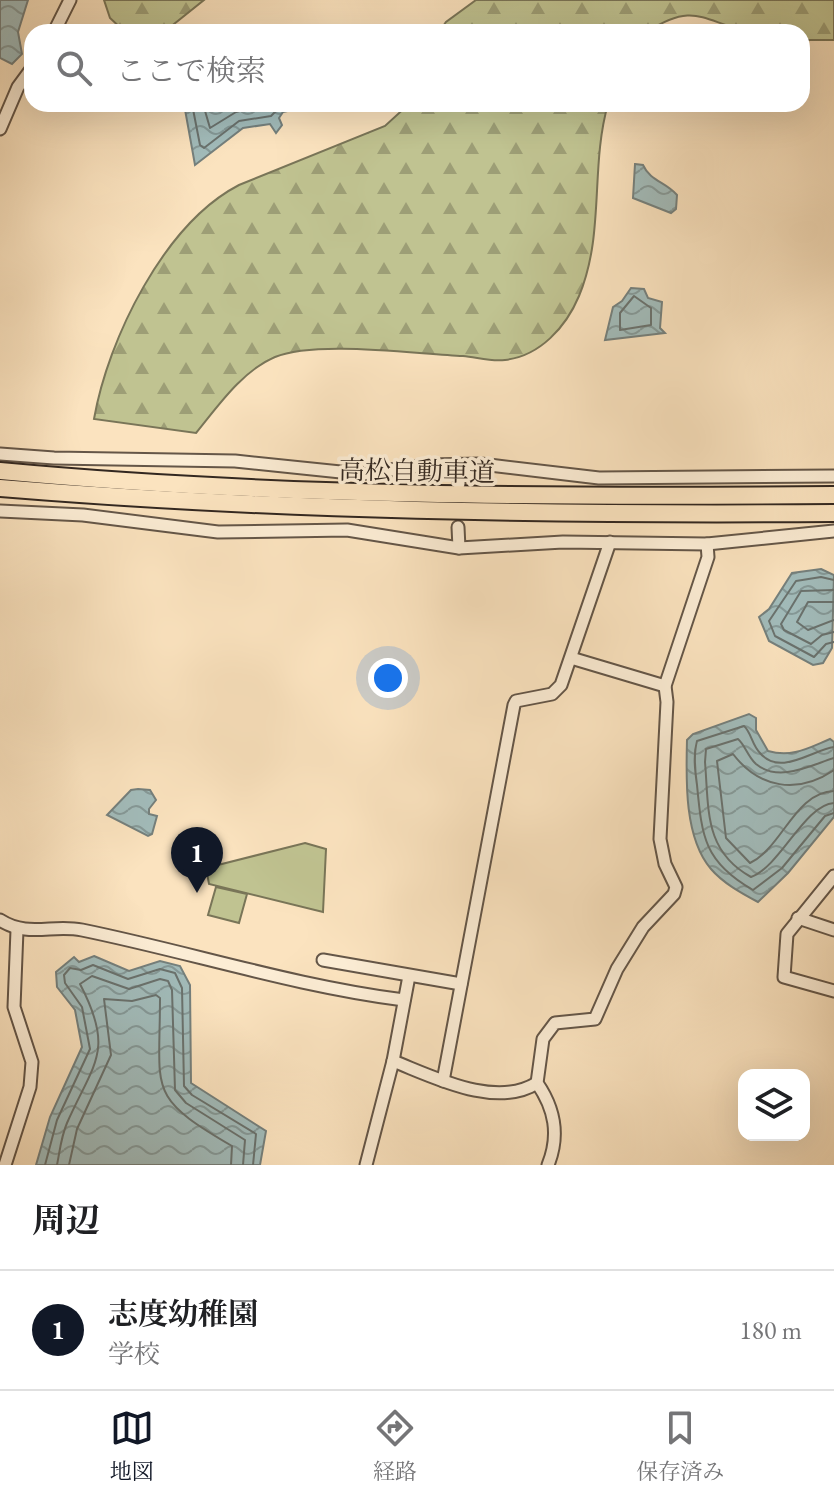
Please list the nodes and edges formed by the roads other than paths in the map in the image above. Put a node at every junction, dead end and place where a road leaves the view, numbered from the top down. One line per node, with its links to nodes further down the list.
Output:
1 (70, 0): 2 (street)
2 (58, 24)
3 (24, 79): 4 (street)
4 (0, 129)
5 (0, 454): 6 (street)
6 (459, 464): 9 (street); 10 (street)
7 (834, 468): 9 (street)
8 (0, 470): 14 (highway, 高松自動車道)
9 (834, 476)
10 (459, 484)
11 (0, 488): 12 (highway, 高松自動車道)
12 (72, 494): 13 (street); 16 (highway, 高松自動車道)
13 (0, 495)
14 (834, 495)
15 (0, 511): 21 (street)
16 (834, 513)
17 (458, 527): 21 (street)
18 (834, 531): 20 (street)
19 (610, 542): 20 (street); 21 (street); 22 (street)
20 (707, 544): 23 (street)
21 (459, 548)
22 (571, 658): 23 (street); 31 (street)
23 (665, 686): 36 (street)
24 (834, 876): 25 (street)
25 (798, 918): 28 (street); 32 (street)
26 (0, 920): 27 (street)
27 (17, 930): 33 (street); 37 (street)
28 (834, 930)
29 (323, 960): 30 (street)
30 (409, 976): 31 (street); 33 (street)
31 (461, 984): 35 (street)
32 (834, 991)
33 (404, 1000): 34 (street)
34 (393, 1061): 35 (street); 38 (street)
35 (443, 1081): 36 (street)
36 (537, 1083): 39 (street)
37 (5, 1165)
38 (366, 1165)
39 (548, 1165)

